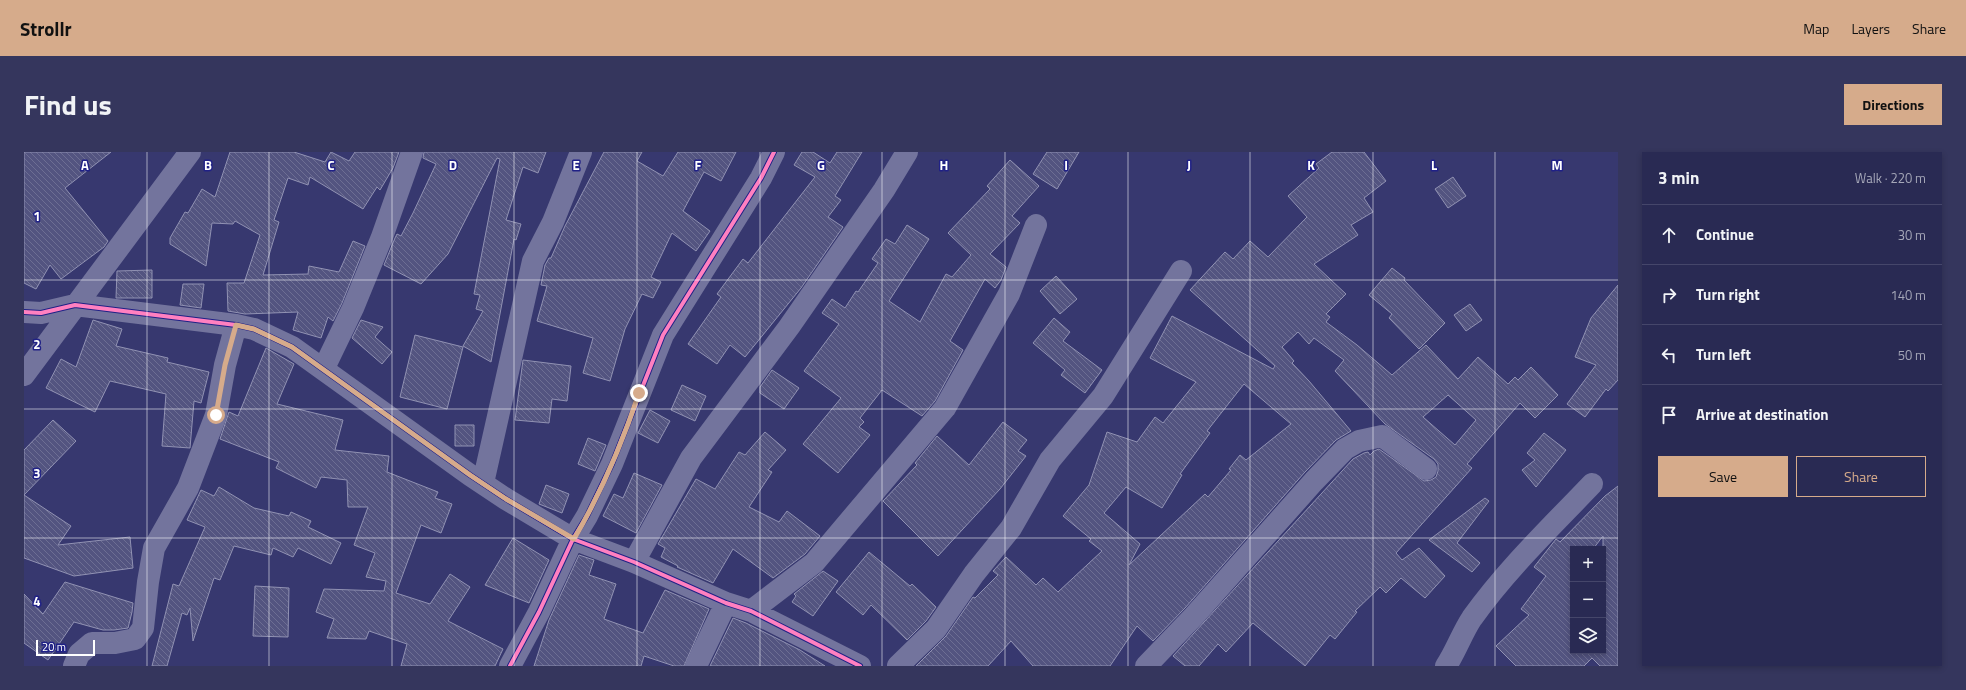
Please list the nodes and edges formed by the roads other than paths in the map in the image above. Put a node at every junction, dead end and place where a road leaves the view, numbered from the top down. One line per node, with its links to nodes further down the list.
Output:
1 (190, 152): 8 (street)
2 (412, 152): 11 (street)
3 (581, 152): 14 (street)
4 (774, 152): 16 (street)
5 (907, 152): 17 (street)
6 (1036, 225): 19 (street)
7 (1181, 270): 24 (street)
8 (76, 305): 9 (street); 10 (street); 12 (street)
9 (24, 312)
10 (236, 325): 11 (street); 20 (street)
11 (324, 368): 14 (street)
12 (24, 375)
13 (1426, 469): 25 (street)
14 (483, 483): 16 (street)
15 (1592, 484): 26 (street)
16 (574, 539): 17 (street); 21 (street)
17 (634, 562): 18 (street)
18 (726, 603): 19 (street); 22 (street)
19 (751, 612): 23 (street)
20 (74, 666)
21 (510, 666)
22 (696, 666)
23 (860, 666)
24 (898, 666)
25 (1146, 666)
26 (1446, 666)

